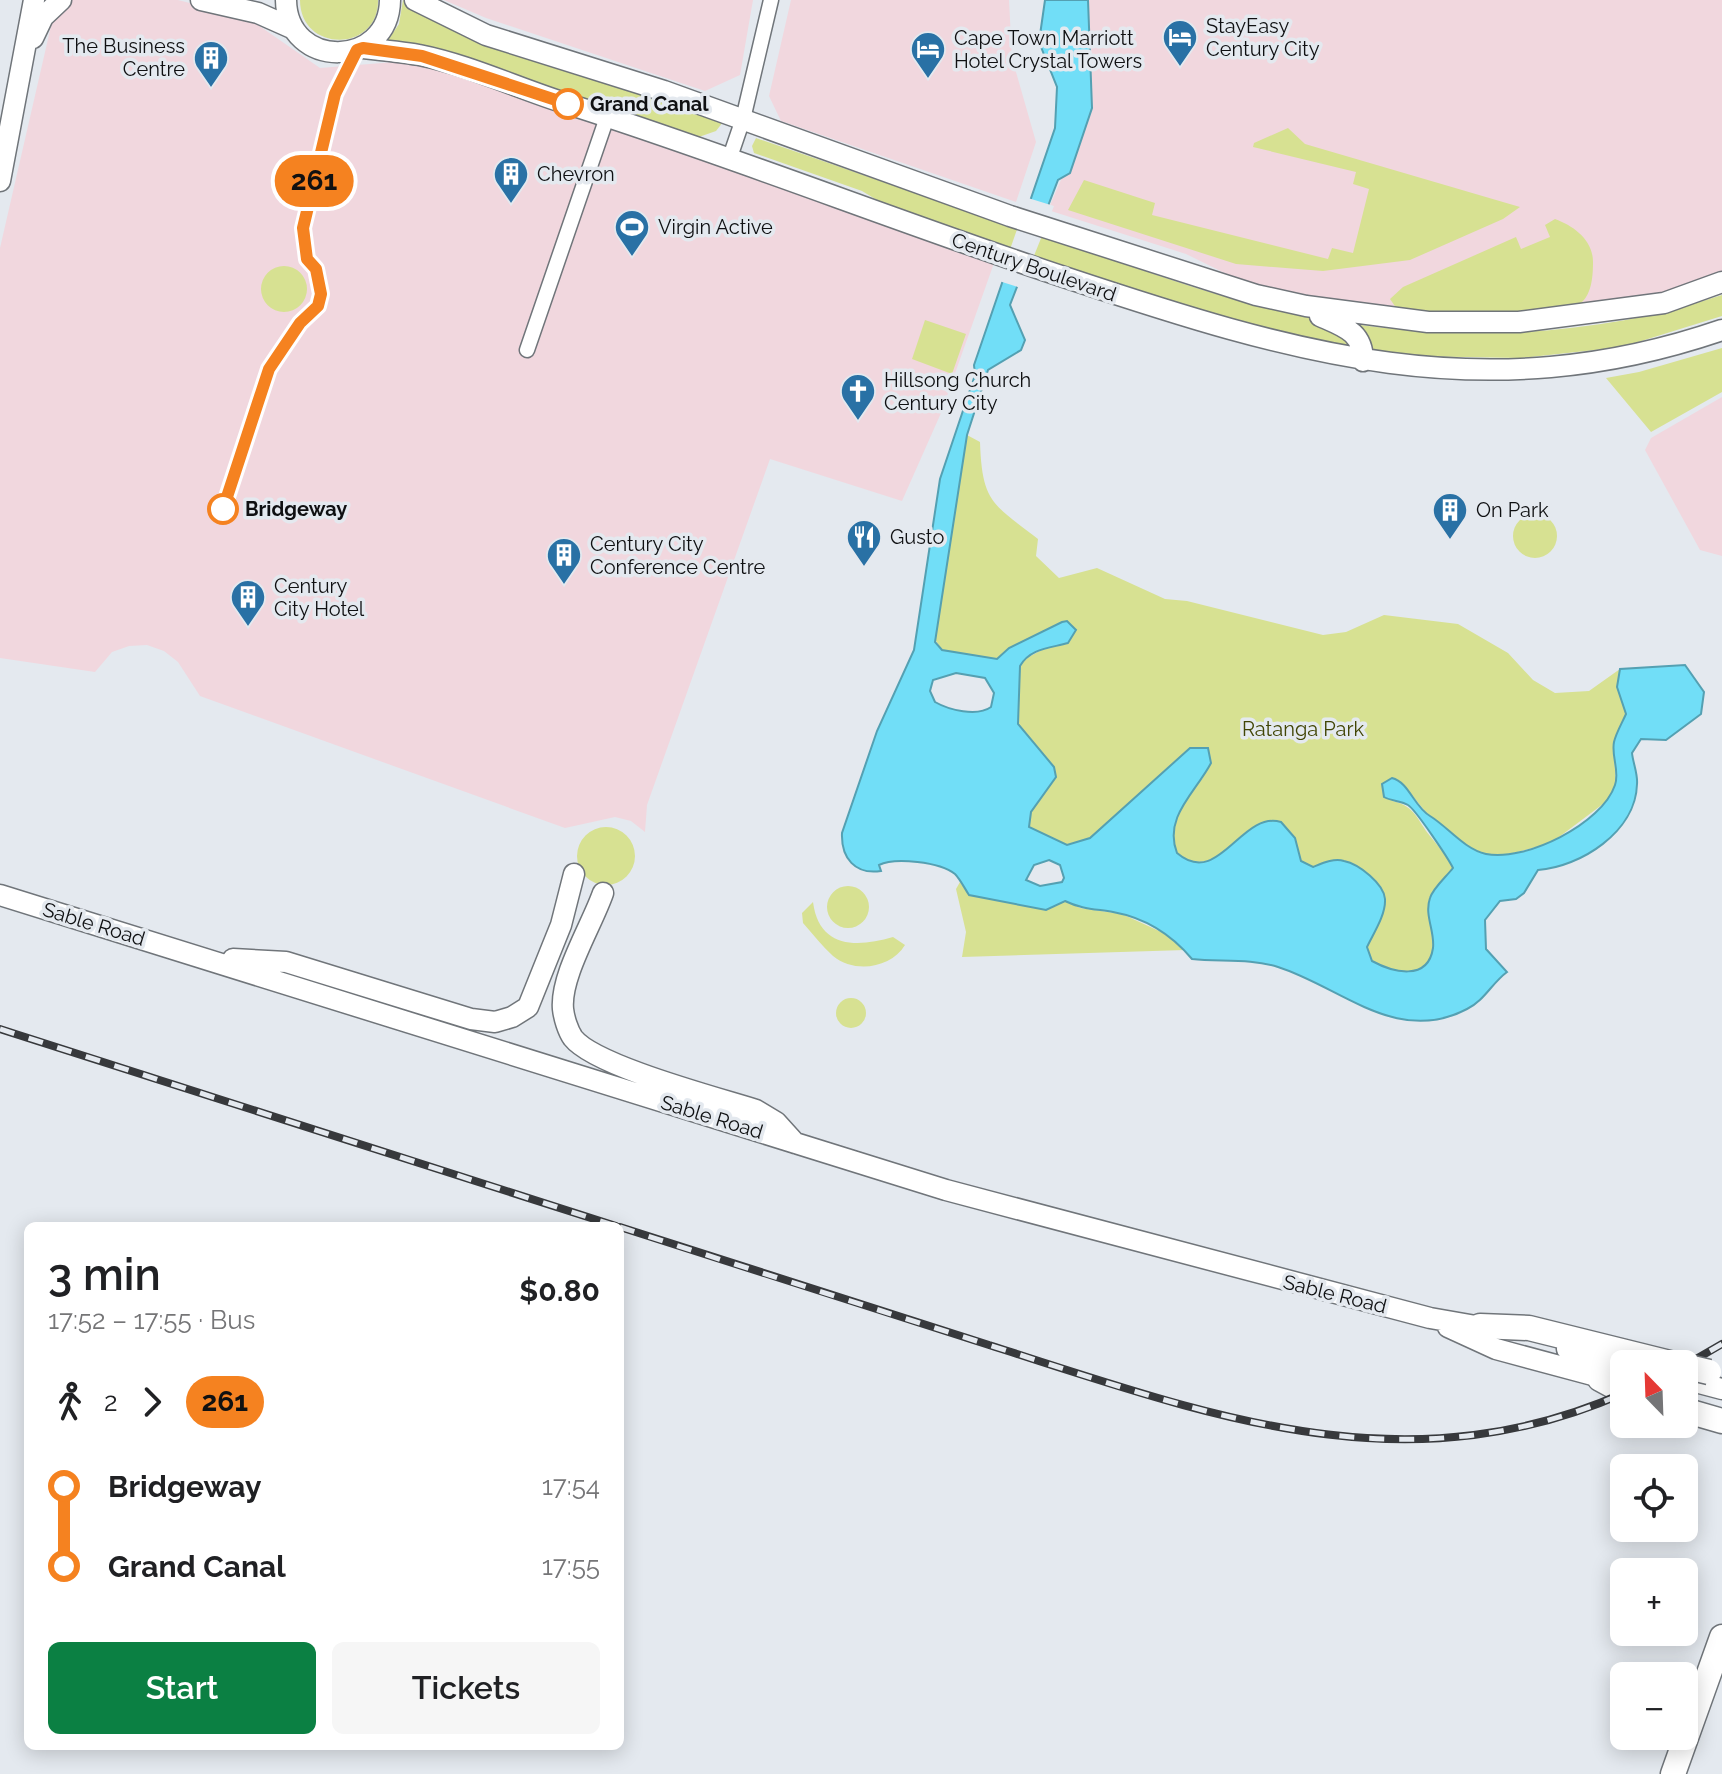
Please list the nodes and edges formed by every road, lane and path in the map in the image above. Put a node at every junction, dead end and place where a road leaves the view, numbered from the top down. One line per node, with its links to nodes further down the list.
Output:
1 (34, 0): 10 (main road)
2 (61, 0): 10 (main road)
3 (201, 0): 8 (main road, Century Boulevard)
4 (286, 0): 8 (main road)
5 (390, 0): 9 (main road)
6 (415, 0): 11 (main road, Century Boulevard)
7 (771, 0): 11 (street)
8 (294, 29): 9 (main road, Century Boulevard)
9 (363, 48): 13 (main road, Century Boulevard)
10 (16, 89): 14 (main road)
11 (743, 119): 13 (street); 16 (main road, Century Boulevard)
12 (604, 126): 18 (street)
13 (729, 160): 19 (main road, Century Boulevard)
14 (0, 181)
15 (1722, 282): 16 (main road, Century Boulevard)
16 (1256, 295): 19 (main road)
17 (1722, 330): 19 (main road, Century Boulevard)
18 (527, 350)
19 (1363, 361)
20 (574, 874): 23 (main road)
21 (603, 893): 24 (main road)
22 (0, 895): 23 (main road, Sable Road)
23 (201, 957): 24 (main road, Sable Road)
24 (795, 1143): 25 (main road, Sable Road)
25 (1430, 1318): 26 (main road, Sable Road); 29 (main road, Sable Road)
26 (1480, 1326): 27 (highway); 28 (main road, Sable Road)
27 (1610, 1352)
28 (1610, 1379)
29 (1610, 1380)
30 (1698, 1383): 31 (main road)
31 (1722, 1410)
32 (1698, 1414): 33 (highway)
33 (1722, 1421)
34 (1722, 1637): 35 (highway)
35 (1673, 1774)

